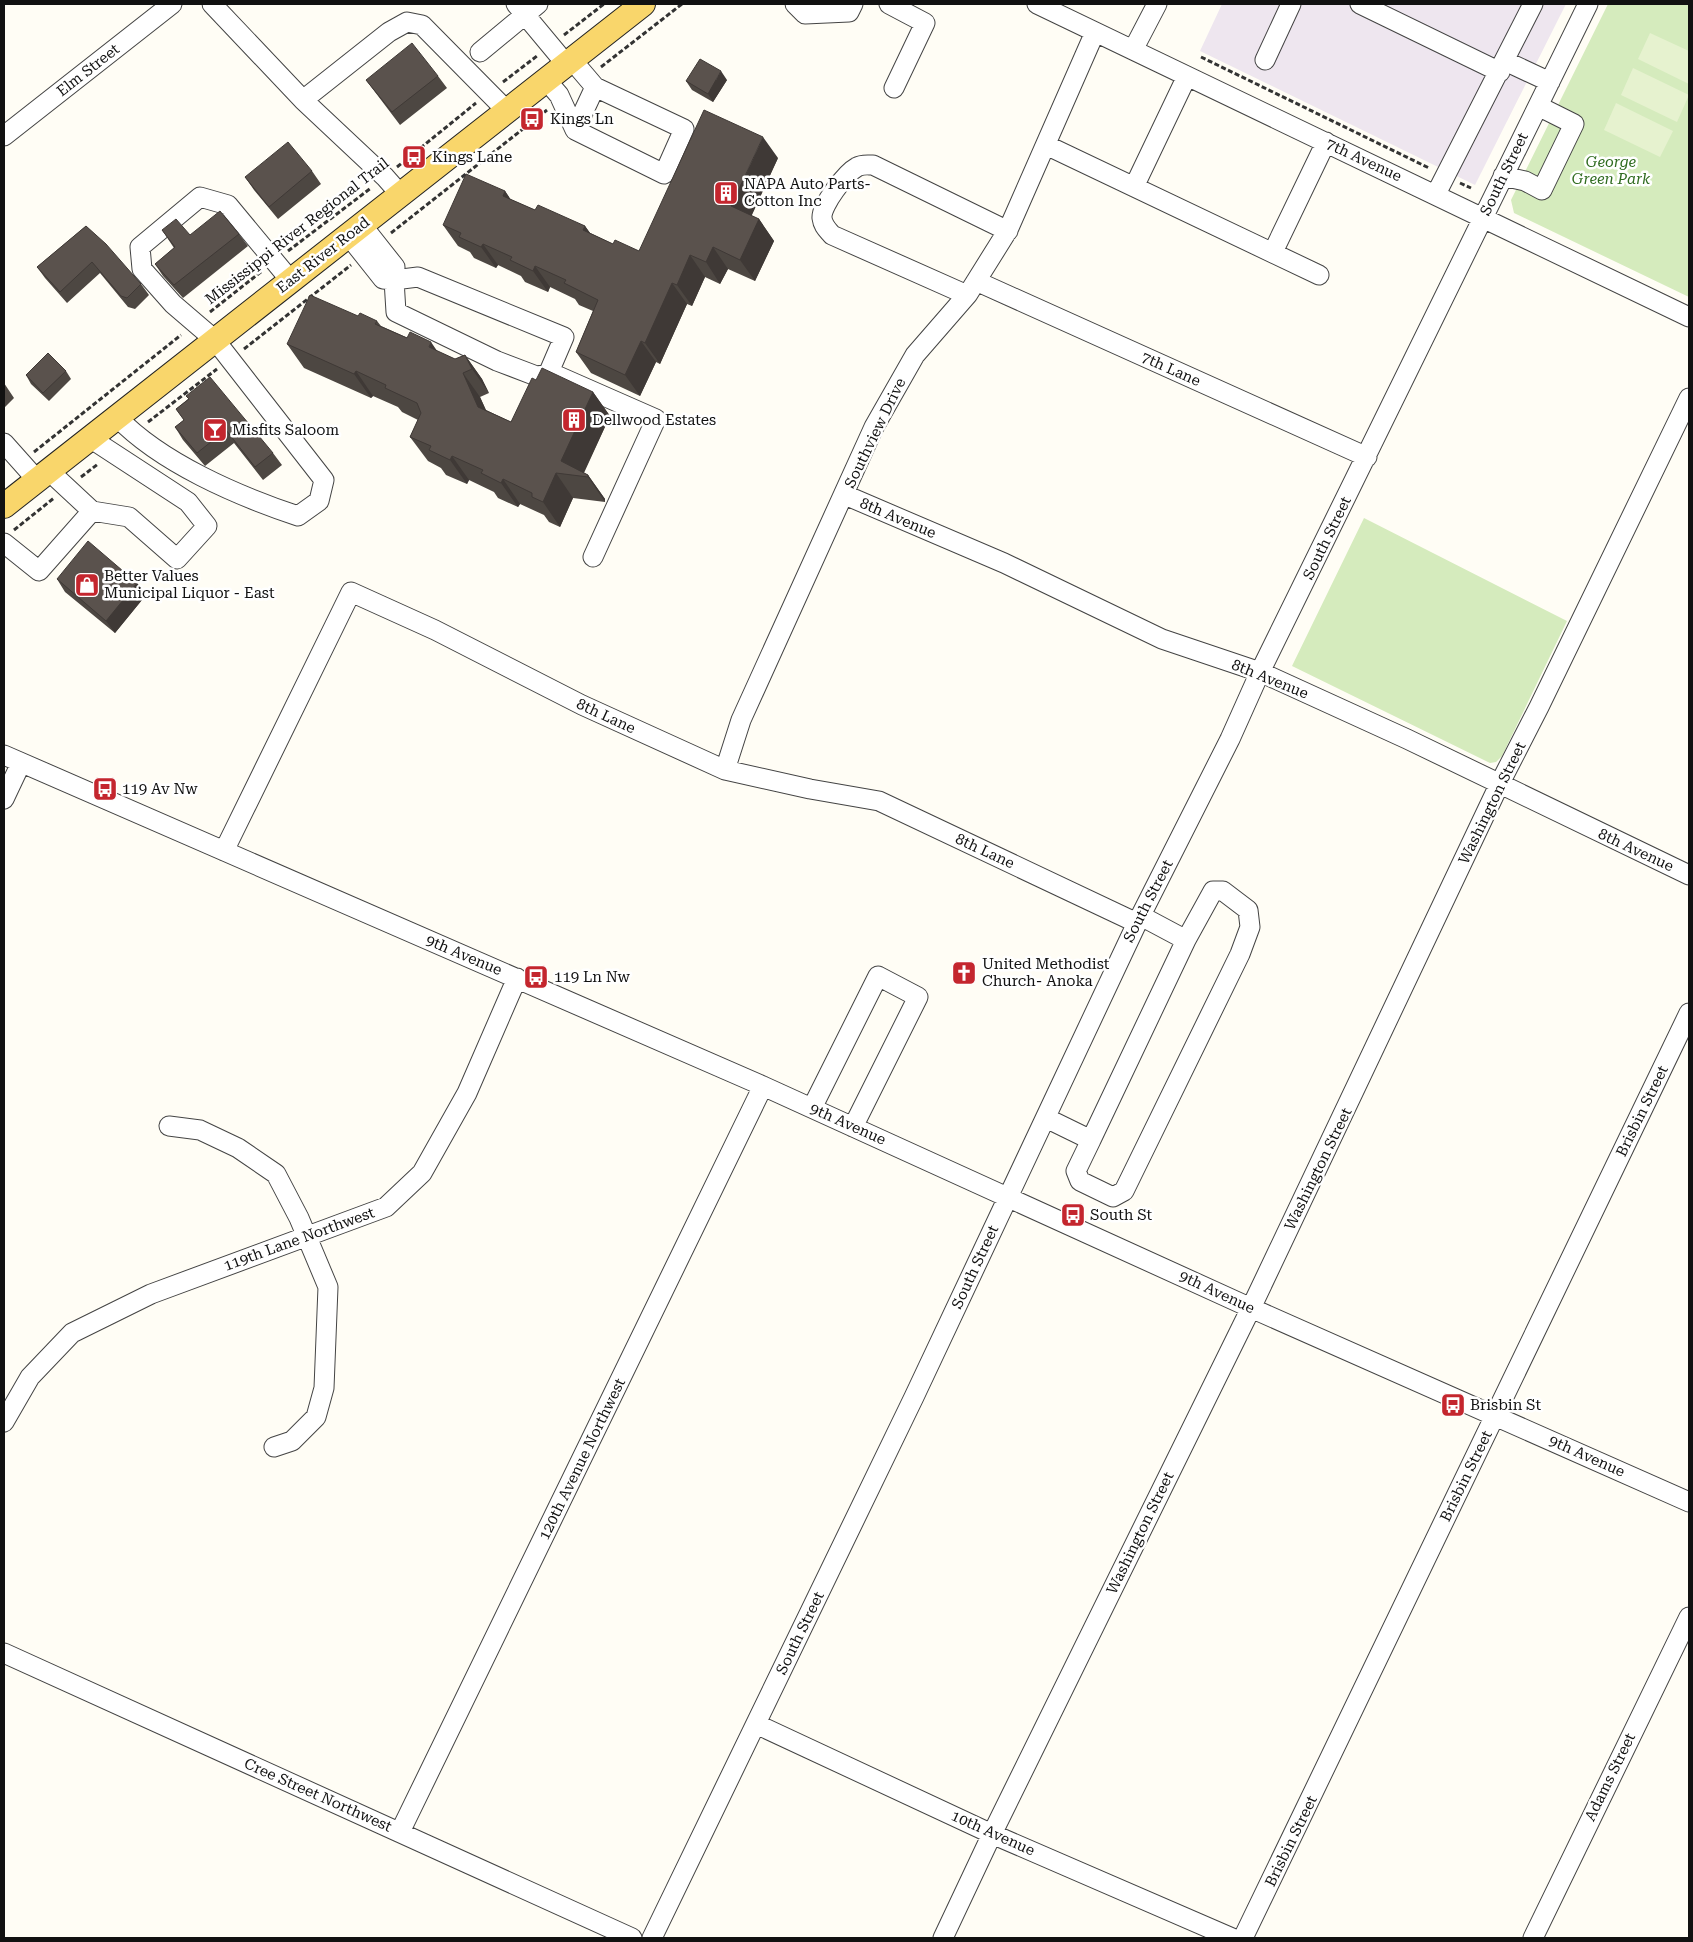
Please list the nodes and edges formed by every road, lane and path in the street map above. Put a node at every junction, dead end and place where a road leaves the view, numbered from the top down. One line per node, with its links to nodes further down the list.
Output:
1 (172, 4): 35 (street, Elm Street)
2 (212, 4): 30 (street)
3 (604, 4): 17 (path, Mississippi River Regional Trail)
4 (682, 4): 27 (path)
5 (795, 4): 6 (street)
6 (853, 4)
7 (889, 4): 28 (street)
8 (1038, 4): 16 (street, 7th Avenue)
9 (1157, 4): 18 (street)
10 (1291, 4): 21 (street)
11 (1360, 4): 23 (street)
12 (1533, 4): 23 (street)
13 (1588, 4): 26 (street, South Street)
14 (639, 5): 22 (main road, East River Road)
15 (526, 7): 17 (street); 19 (street)
16 (1095, 32): 18 (street, 7th Avenue); 37 (street, Southview Drive)
17 (551, 46): 22 (street); 29 (path, Mississippi River Regional Trail)
18 (1133, 50): 24 (street, 7th Avenue)
19 (480, 52)
20 (1201, 57): 38 (path)
21 (1265, 60)
22 (569, 62): 25 (main road, East River Road); 27 (street)
23 (1502, 67): 26 (street); 38 (street)
24 (1187, 76): 36 (street, 7th Avenue); 41 (street)
25 (546, 80): 31 (street); 33 (main road, East River Road)
26 (1550, 82): 32 (street, South Street)
27 (591, 83): 34 (street); 34 (street)
28 (894, 88)
29 (489, 93): 30 (street); 33 (street); 40 (path, Mississippi River Regional Trail)
30 (302, 100): 40 (street)
31 (561, 100): 34 (street); 47 (path)
32 (1538, 106): 39 (street, South Street); 39 (street)
33 (507, 111): 40 (main road, East River Road)
34 (575, 130)
35 (4, 136)
36 (1326, 142): 43 (street, 7th Avenue); 48 (street)
37 (1046, 145): 41 (street); 46 (street, Southview Drive)
38 (1445, 176): 42 (path); 43 (street)
39 (1504, 176): 44 (street, South Street)
40 (392, 186): 45 (main road, East River Road); 49 (path, Mississippi River Regional Trail)
41 (1134, 187): 48 (street)
42 (1471, 188)
43 (1436, 194): 44 (street, 7th Avenue)
44 (1483, 217): 54 (street, 7th Avenue); 64 (street, South Street)
45 (355, 230): 47 (street); 51 (main road, East River Road)
46 (1008, 231): 53 (street, Southview Drive); 53 (street, 7th Lane)
47 (371, 249): 52 (street); 57 (path)
48 (1273, 252): 50 (street)
49 (274, 262): 51 (street); 55 (path, Mississippi River Regional Trail); 55 (street)
50 (1318, 275)
51 (291, 280): 56 (main road, East River Road)
52 (394, 280): 58 (street); 58 (street)
53 (972, 288): 64 (street, 7th Lane); 68 (street, Southview Drive)
54 (1689, 317)
55 (196, 323): 56 (street); 65 (path, Mississippi River Regional Trail)
56 (215, 340): 57 (street); 60 (main road, East River Road)
57 (230, 359): 60 (path); 60 (street)
58 (549, 372): 72 (street)
59 (1689, 398): 77 (street, Washington Street)
60 (125, 425): 61 (main road, East River Road)
61 (90, 438): 63 (street); 66 (main road, East River Road)
62 (4, 443): 65 (street)
63 (113, 453): 67 (path); 70 (street)
64 (1367, 457): 73 (street, South Street)
65 (21, 462): 66 (street)
66 (43, 475): 67 (street); 69 (main road, East River Road)
67 (67, 488): 70 (street); 71 (path)
68 (845, 495): 73 (street, 8th Avenue); 76 (street, Southview Drive)
69 (4, 506)
70 (92, 511): 71 (street)
71 (7, 538)
72 (593, 557)
73 (1260, 672): 77 (street, 8th Avenue); 81 (street, South Street)
74 (4, 754): 75 (street, 9th Avenue)
75 (22, 763): 78 (street); 79 (street, 9th Avenue)
76 (725, 770): 79 (street, 8th Lane); 81 (street, 8th Lane)
77 (1500, 785): 80 (street, 8th Avenue); 93 (street, Washington Street)
78 (4, 800)
79 (224, 852): 83 (street, 9th Avenue)
80 (1689, 875)
81 (1139, 919): 82 (street, 8th Lane); 87 (street, South Street)
82 (1186, 940): 90 (street); 90 (street)
83 (517, 978): 85 (street, 9th Avenue); 92 (street, 119th Lane Northwest)
84 (1689, 1013): 94 (street, Brisbin Street)
85 (763, 1086): 86 (street, 9th Avenue); 101 (street, 120th Avenue Northwest)
86 (812, 1108): 89 (street, 9th Avenue); 89 (street)
87 (1046, 1118): 90 (street); 91 (street, South Street)
88 (169, 1126): 92 (street)
89 (853, 1127): 91 (street, 9th Avenue)
90 (1091, 1140)
91 (1009, 1196): 93 (street, 9th Avenue); 100 (street, South Street)
92 (307, 1236): 95 (street, 119th Lane Northwest); 96 (street)
93 (1251, 1308): 94 (street, 9th Avenue); 102 (street, Washington Street)
94 (1496, 1414): 97 (street, 9th Avenue); 107 (street, Brisbin Street)
95 (4, 1422)
96 (274, 1447)
97 (1689, 1502)
98 (1689, 1617): 108 (street, Adams Street)
99 (4, 1653): 101 (street, Cree Street Northwest)
100 (756, 1724): 102 (street, 10th Avenue); 104 (street, South Street)
101 (400, 1832): 103 (street, Cree Street Northwest)
102 (992, 1834): 105 (street, Washington Street); 106 (street, 10th Avenue)
103 (632, 1938)
104 (652, 1938)
105 (944, 1938)
106 (1232, 1938)
107 (1243, 1938)
108 (1533, 1938)

